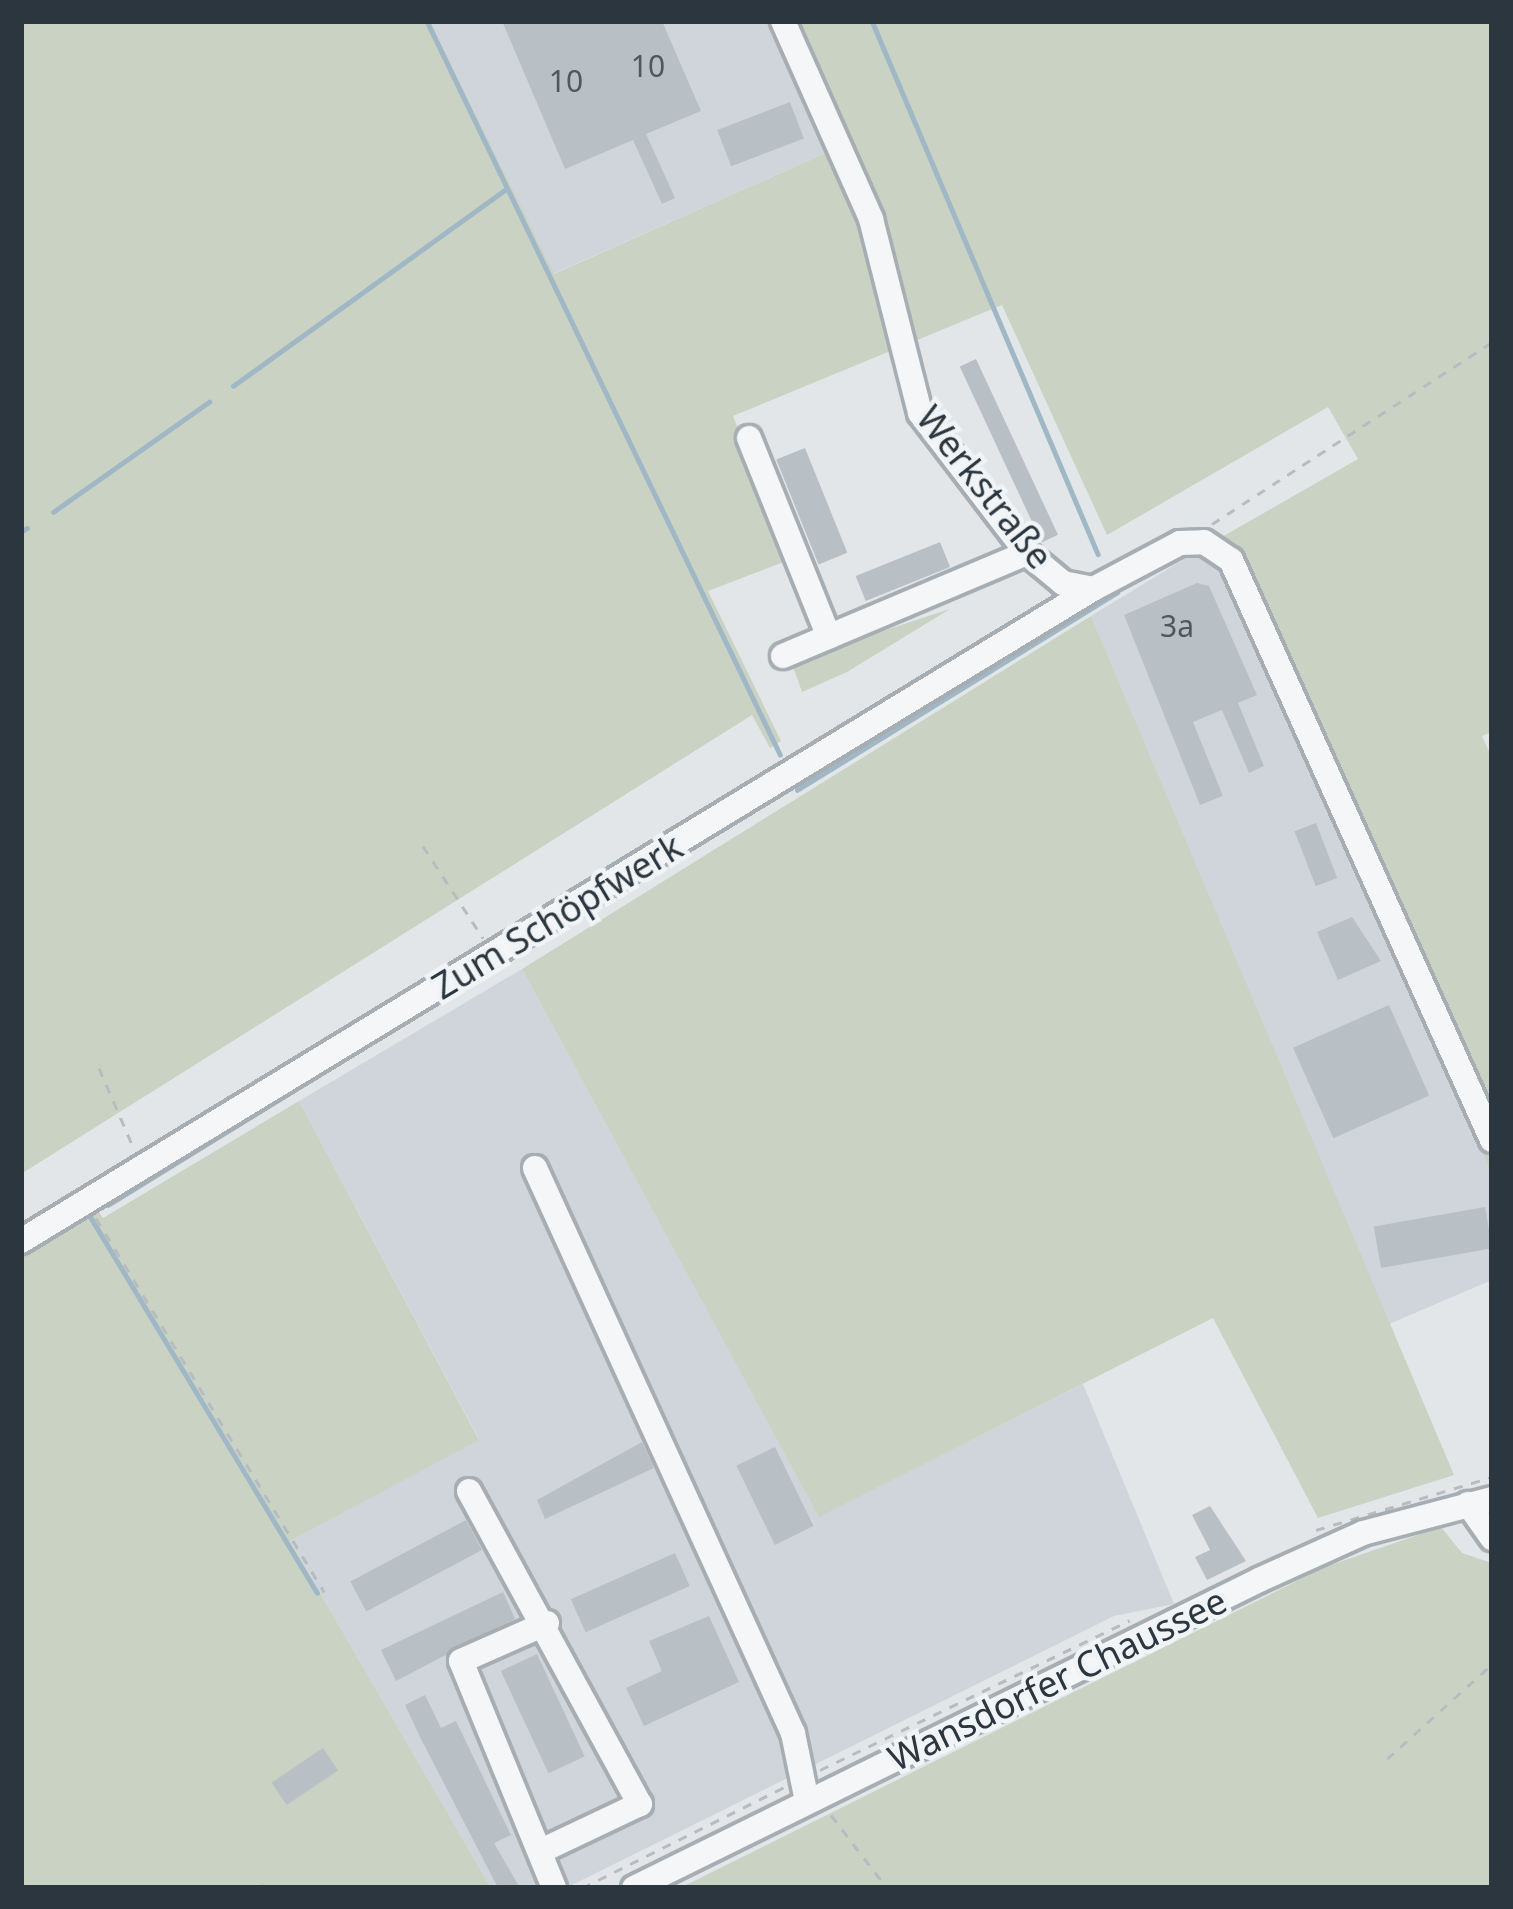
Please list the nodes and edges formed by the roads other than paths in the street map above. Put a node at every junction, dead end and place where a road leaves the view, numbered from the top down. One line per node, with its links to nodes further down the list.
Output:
1 (783, 21): 3 (street, Werkstraße)
2 (749, 437): 5 (street)
3 (1027, 553): 4 (street, Werkstraße); 5 (street)
4 (1093, 589): 7 (street, Werkstraße); 9 (street, Zum Schöpfwerk)
5 (829, 637): 6 (street)
6 (783, 656)
7 (1492, 1140)
8 (535, 1168): 14 (street)
9 (21, 1241)
10 (469, 1491): 13 (street)
11 (1480, 1502): 12 (street); 14 (street, Wansdorfer Chaussee)
12 (1492, 1538)
13 (547, 1623): 15 (street); 15 (street)
14 (819, 1804): 17 (street, Wansdorfer Chaussee)
15 (543, 1850): 16 (street)
16 (554, 1888)
17 (634, 1888)

